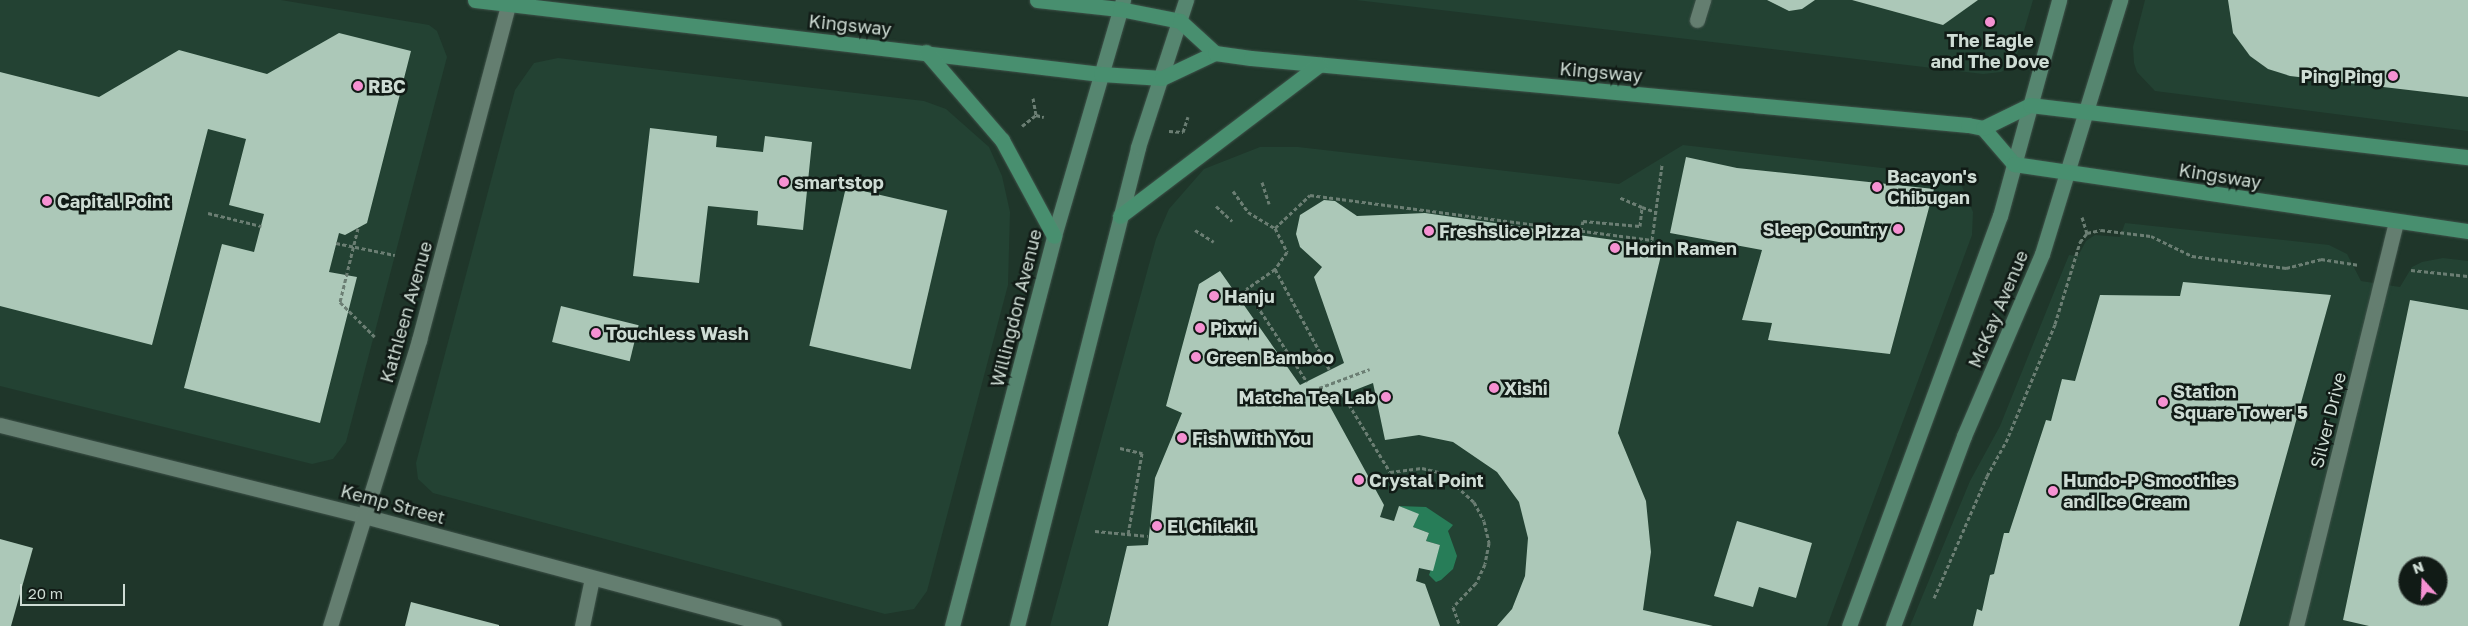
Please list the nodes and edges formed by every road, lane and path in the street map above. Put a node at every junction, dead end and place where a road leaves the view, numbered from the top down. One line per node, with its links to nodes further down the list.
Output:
1 (475, 0): 8 (main road, Kingsway)
2 (1036, 0): 7 (main road)
3 (1186, 0): 10 (street)
4 (1702, 0): 9 (street)
5 (2059, 0): 17 (street, McKay Avenue)
6 (2120, 0): 18 (street, McKay Avenue)
7 (1122, 4): 10 (main road); 14 (street, Willingdon Avenue)
8 (508, 5): 11 (main road, Kingsway); 63 (street, Kathleen Avenue)
9 (1697, 20)
10 (1180, 21): 12 (main road); 15 (street)
11 (926, 52): 14 (main road, Kingsway); 46 (main road)
12 (1215, 52): 13 (main road, Kingsway); 15 (main road, Kingsway)
13 (1320, 65): 22 (main road, Kingsway); 37 (main road)
14 (1102, 74): 15 (main road, Kingsway); 46 (street, Willingdon Avenue)
15 (1162, 78): 37 (street)
16 (1033, 98): 19 (path)
17 (2030, 105): 18 (main road); 22 (main road); 26 (street, McKay Avenue)
18 (2086, 111): 25 (main road); 28 (street, McKay Avenue)
19 (1036, 115): 20 (path); 23 (path)
20 (1044, 117)
21 (1188, 118): 24 (path)
22 (1983, 128): 26 (main road)
23 (1017, 130)
24 (1163, 131)
25 (2468, 156)
26 (2014, 164): 28 (main road, Kingsway); 75 (street, McKay Avenue)
27 (1662, 165): 35 (path)
28 (2070, 171): 39 (main road, Kingsway); 76 (street, McKay Avenue)
29 (1262, 182): 32 (path)
30 (1233, 191): 42 (path)
31 (1619, 197): 34 (path)
32 (1269, 204)
33 (1216, 206): 38 (path)
34 (1642, 207): 35 (path); 44 (path)
35 (1656, 212): 44 (path)
36 (208, 213): 40 (path)
37 (1120, 216): 73 (street)
38 (1232, 221)
39 (2396, 222): 45 (main road, Kingsway); 77 (street, Silver Drive)
40 (261, 226)
41 (358, 228): 49 (path)
42 (1276, 228): 44 (path); 52 (path)
43 (1195, 230): 47 (path)
44 (1581, 231)
45 (2468, 231)
46 (1054, 236): 72 (street, Willingdon Avenue)
47 (1214, 242)
48 (336, 243): 49 (path)
49 (353, 244): 50 (path); 55 (path)
50 (395, 255)
51 (2355, 264): 68 (path)
52 (1275, 269): 56 (path); 58 (path)
53 (2410, 270): 54 (path)
54 (2468, 276)
55 (375, 337)
56 (1329, 369)
57 (1370, 370): 59 (path)
58 (1307, 382)
59 (1319, 388)
60 (1342, 393): 74 (path)
61 (0, 425): 63 (street, Kemp Street)
62 (1120, 448): 65 (path)
63 (364, 516): 67 (street, Kemp Street); 69 (street, Kathleen Avenue)
64 (1095, 531): 65 (path)
65 (1128, 535): 66 (path)
66 (1148, 536)
67 (592, 578): 70 (street); 71 (street, Kemp Street)
68 (1928, 606)
69 (330, 626)
70 (582, 626)
71 (774, 626)
72 (952, 626)
73 (1017, 626)
74 (1460, 626)
75 (1849, 626)
76 (1893, 626)
77 (2296, 626)

